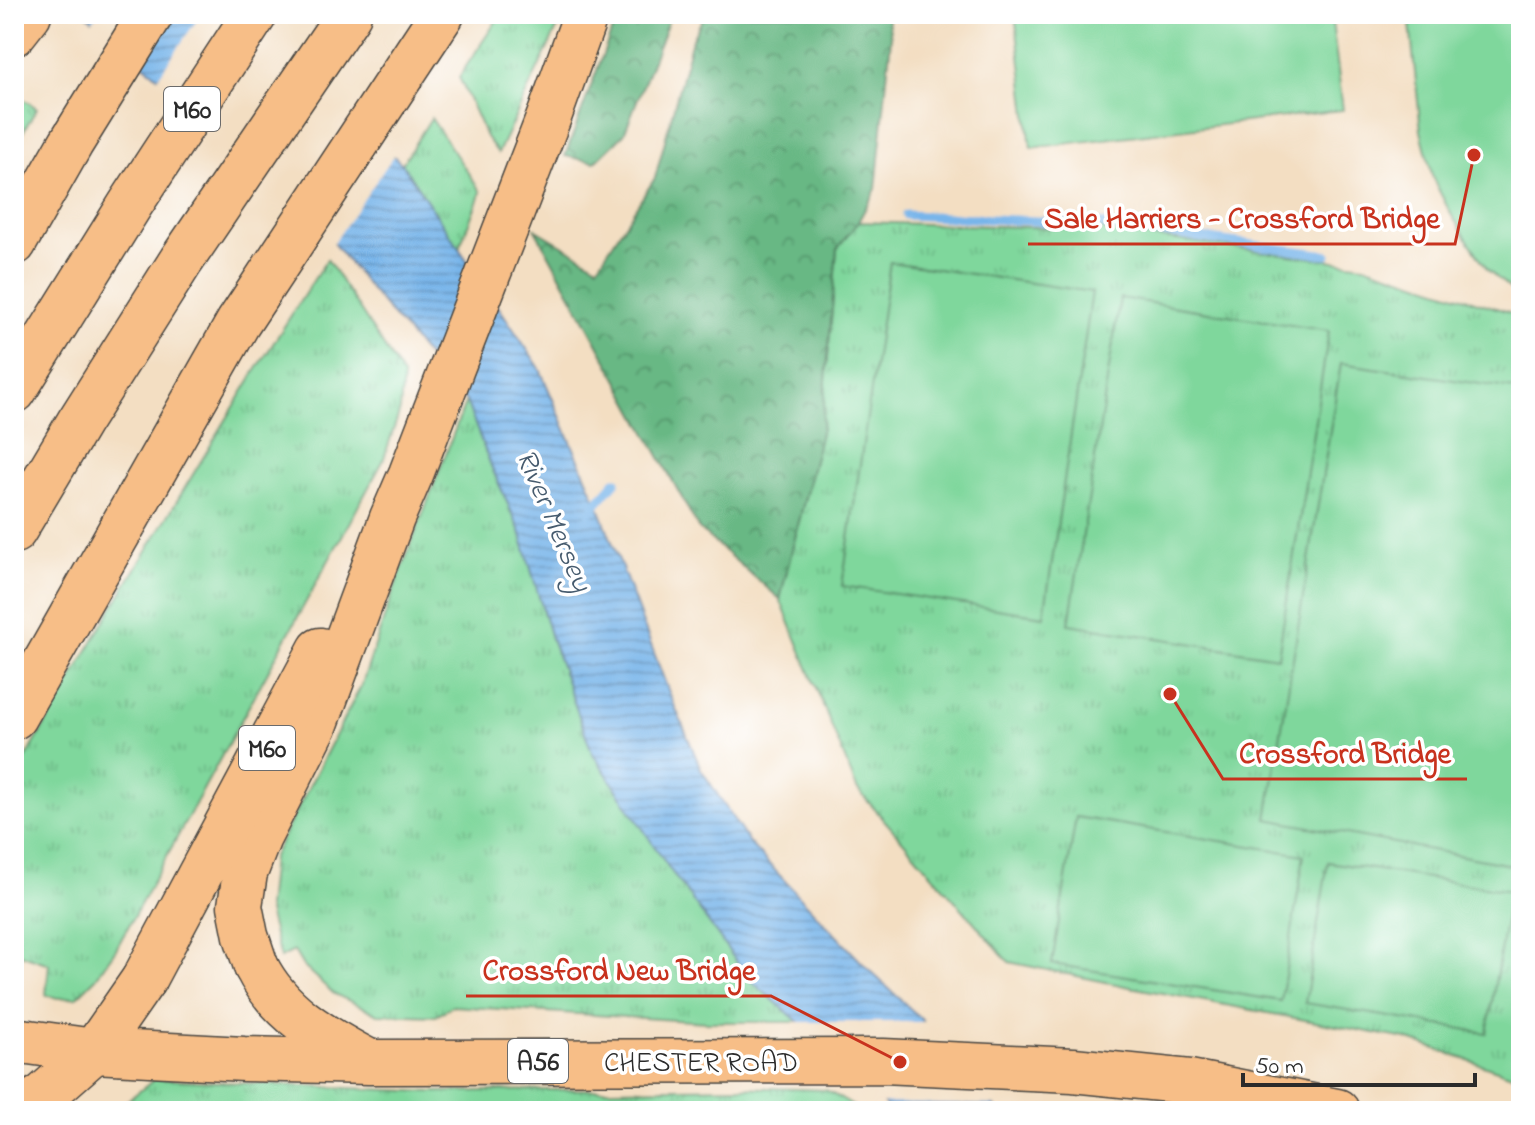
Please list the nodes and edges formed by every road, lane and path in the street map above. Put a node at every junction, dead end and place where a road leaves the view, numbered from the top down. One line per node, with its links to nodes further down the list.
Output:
1 (29, 14): 7 (highway)
2 (151, 14): 8 (highway)
3 (255, 14): 9 (highway, M60)
4 (349, 14): 11 (highway, M60)
5 (442, 14): 12 (highway)
6 (586, 14): 10 (highway, M60)
7 (14, 33)
8 (14, 243)
9 (14, 391)
10 (392, 518): 14 (highway, M60); 15 (highway, M60)
11 (14, 531)
12 (14, 717)
13 (14, 1040): 14 (highway, CHESTER ROAD / A56)
14 (94, 1051): 15 (highway, CHESTER ROAD / A56); 16 (highway)
15 (369, 1062): 17 (highway, CHESTER ROAD / A56)
16 (18, 1111)
17 (1337, 1111)

